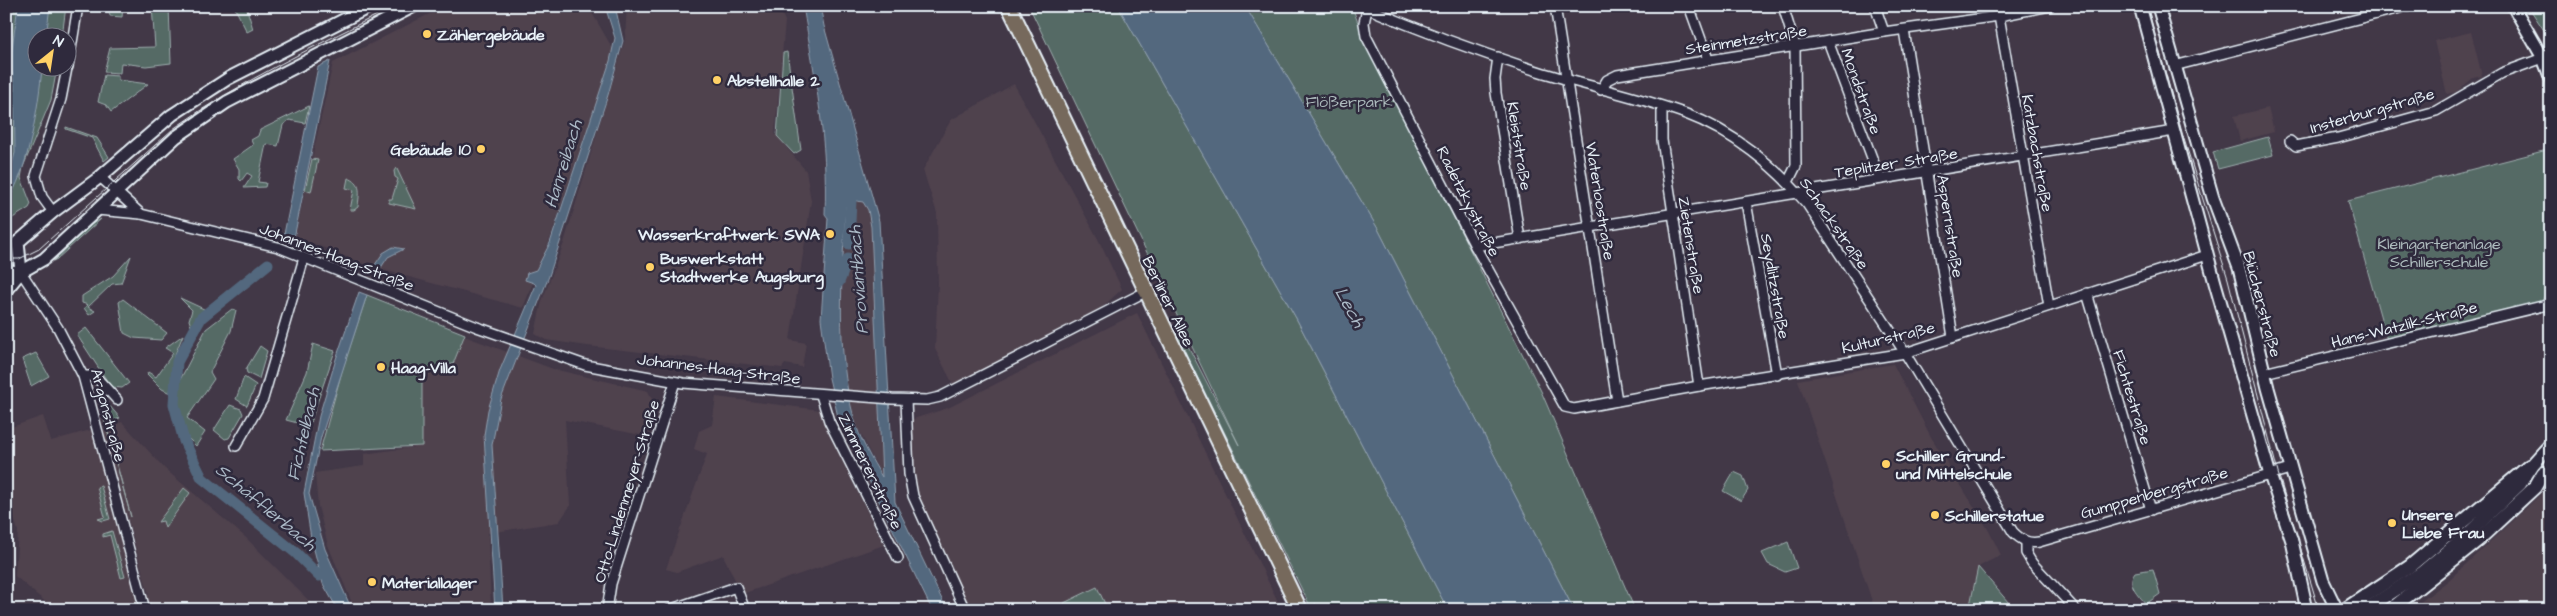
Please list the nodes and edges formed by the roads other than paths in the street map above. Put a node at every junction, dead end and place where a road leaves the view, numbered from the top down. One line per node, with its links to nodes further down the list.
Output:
1 (78, 6): 17 (street)
2 (371, 6): 35 (street)
3 (414, 6): 38 (street)
4 (1009, 6): 54 (main road, Berliner Allee)
5 (1555, 6): 28 (street, Waterloostraße)
6 (1689, 6): 24 (street)
7 (1783, 6): 21 (street)
8 (1875, 6): 19 (street)
9 (1995, 6): 16 (street, Katzbachstraße)
10 (2050, 6): 16 (street, Steinmetzstraße)
11 (2140, 6): 31 (street)
12 (2158, 6): 25 (street, Blücherstraße)
13 (2408, 6): 25 (street)
14 (2513, 6): 23 (street)
15 (1365, 7): 22 (street, Schackstraße); 48 (street, Radetzkystraße)
16 (1999, 16): 18 (street, Steinmetzstraße); 33 (street, Katzbachstraße)
17 (74, 28)
18 (1904, 30): 19 (street, Steinmetzstraße); 34 (street, Aspernstraße)
19 (1884, 32): 20 (street, Steinmetzstraße)
20 (1828, 41): 21 (street, Steinmetzstraße); 36 (street, Mondstraße)
21 (1795, 46): 24 (street, Steinmetzstraße); 37 (street)
22 (1498, 58): 28 (street, Schackstraße); 46 (street, Kleiststraße)
23 (2543, 58): 27 (street); 32 (street, Insterburgstraße)
24 (1708, 59): 29 (street, Steinmetzstraße)
25 (2174, 66): 60 (street, Blücherstraße)
26 (66, 78): 42 (street)
27 (2551, 79)
28 (1567, 80): 29 (street, Schackstraße); 45 (street, Waterloostraße)
29 (1601, 90): 30 (street, Schackstraße)
30 (1662, 107): 37 (street, Schackstraße); 44 (street, Zietenstraße)
31 (2174, 132): 33 (street, Teplitzer Straße); 49 (street)
32 (2290, 141)
33 (2023, 157): 34 (street, Teplitzer Straße); 57 (street, Katzbachstraße)
34 (1927, 172): 36 (street, Teplitzer Straße); 58 (street, Aspernstraße)
35 (100, 177): 38 (street); 42 (street)
36 (1880, 178): 39 (street, Teplitzer Straße)
37 (1788, 182): 39 (street, Schackstraße)
38 (117, 190): 41 (street); 43 (street)
39 (1798, 193): 40 (street, Teplitzer Straße); 59 (street, Schackstraße)
40 (1746, 202): 44 (street, Teplitzer Straße); 61 (street, Seydlitzstraße)
41 (97, 210): 43 (street, Johannes-Haag-Straße); 52 (street)
42 (53, 212): 47 (street)
43 (141, 214): 50 (street, Johannes-Haag-Straße)
44 (1672, 214): 45 (street, Teplitzer Straße); 64 (street, Zietenstraße)
45 (1590, 228): 46 (street, Teplitzer Straße); 68 (street, Waterloostraße)
46 (1520, 239): 48 (street, Teplitzer Straße)
47 (12, 241): 52 (street, Argonstraße)
48 (1475, 246): 69 (street, Radetzkystraße)
49 (2207, 255): 55 (street, Kulturstraße); 75 (street)
50 (304, 258): 63 (street, Johannes-Haag-Straße); 71 (street)
51 (6, 271): 52 (street)
52 (21, 272): 53 (street); 62 (street, Argonstraße)
53 (6, 290)
54 (1145, 292): 67 (street, Johannes-Haag-Straße); 85 (main road, Berliner Allee)
55 (2087, 293): 57 (street, Kulturstraße); 77 (street, Fichtestraße)
56 (2551, 304): 60 (street, Hans-Watzlik-Straße)
57 (2049, 306): 58 (street, Kulturstraße)
58 (1953, 337): 59 (street, Kulturstraße)
59 (1905, 353): 61 (street, Kulturstraße); 78 (street, Schackstraße)
60 (2264, 373): 73 (street, Blücherstraße)
61 (1777, 375): 64 (street, Kulturstraße)
62 (84, 376): 66 (street); 80 (street, Argonstraße)
63 (675, 382): 65 (street, Johannes-Haag-Straße); 81 (street, Otto-Lindenmeyer-Straße)
64 (1699, 386): 68 (street, Kulturstraße)
65 (825, 395): 67 (street, Johannes-Haag-Straße); 79 (street, Zimmererstraße)
66 (117, 400)
67 (906, 400): 84 (street)
68 (1617, 401): 69 (street, Kulturstraße)
69 (1565, 408)
70 (2551, 444): 72 (main road)
71 (236, 446)
72 (2533, 464): 76 (main road); 89 (main road)
73 (2290, 469): 75 (street, Gumppenbergstraße); 88 (street, Blücherstraße)
74 (2547, 469): 76 (main road); 91 (main road)
75 (2270, 475): 77 (street, Gumppenbergstraße); 87 (street)
76 (2520, 484): 90 (main road)
77 (2151, 510): 78 (street, Gumppenbergstraße)
78 (2026, 542): 86 (street, Schackstraße)
79 (898, 558)
80 (145, 610)
81 (607, 610)
82 (669, 610): 83 (street)
83 (745, 610)
84 (965, 610)
85 (1300, 610)
86 (2076, 610)
87 (2307, 610)
88 (2337, 610)
89 (2344, 610)
90 (2365, 610)
91 (2390, 610)

